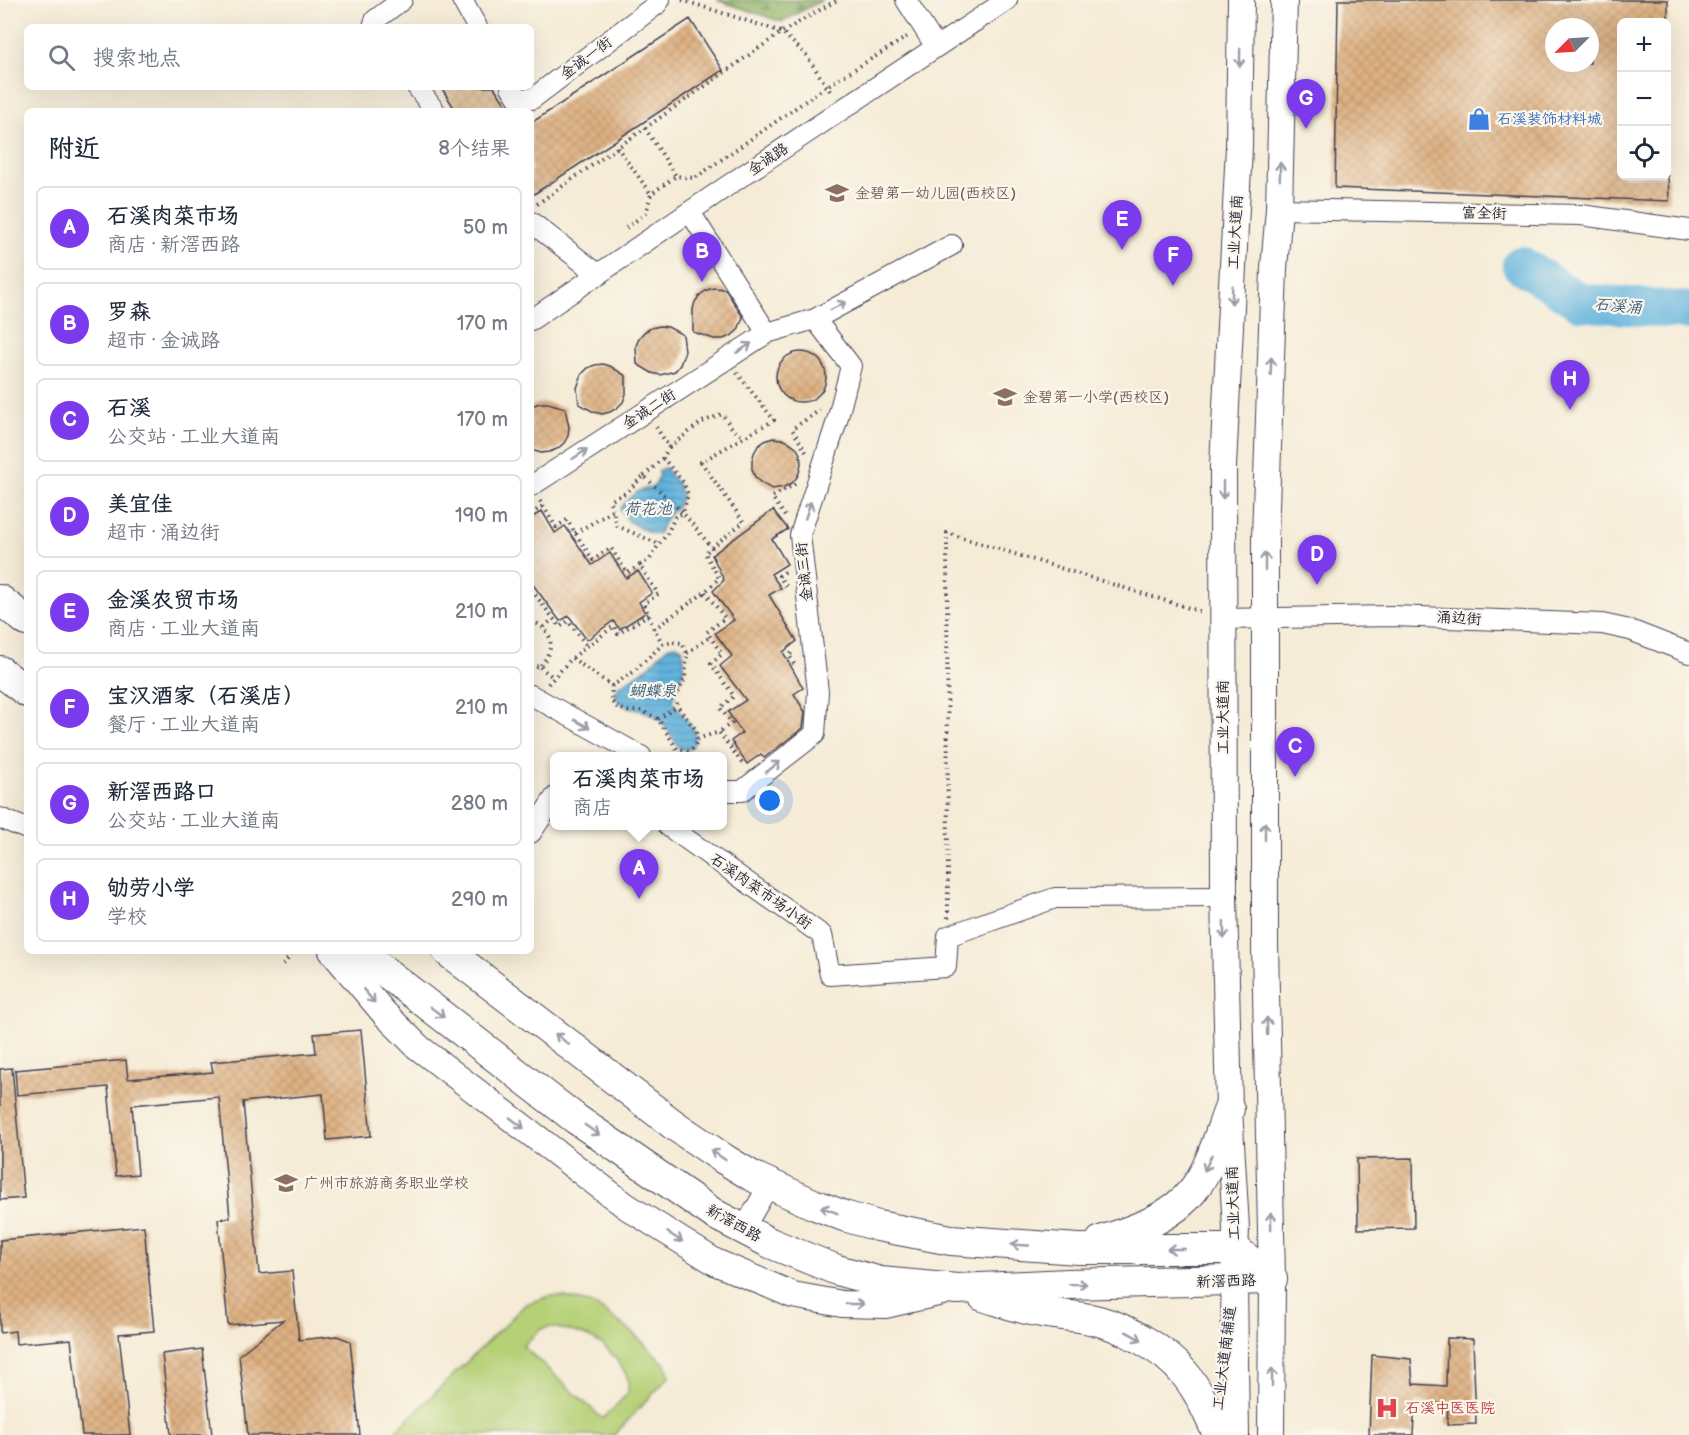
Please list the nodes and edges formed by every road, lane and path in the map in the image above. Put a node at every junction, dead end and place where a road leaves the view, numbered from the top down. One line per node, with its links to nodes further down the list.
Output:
1 (402, 0): 12 (street)
2 (462, 0): 13 (street)
3 (660, 0): 19 (street, 金诚一街)
4 (681, 0): 11 (path)
5 (703, 0): 11 (path)
6 (837, 0): 15 (path)
7 (906, 0): 14 (street)
8 (1007, 0): 16 (street, 金诚路)
9 (1240, 0): 58 (main road, 工业大道南, one-way to 58)
10 (1284, 0): 27 (main road, one-way to 10)
11 (706, 8): 15 (path)
12 (374, 24)
13 (475, 24)
14 (923, 27): 16 (street); 17 (path)
15 (782, 32): 17 (path); 22 (path)
16 (936, 47): 21 (street, 金诚路)
17 (827, 86): 21 (path); 24 (path)
18 (419, 90): 20 (street)
19 (513, 90)
20 (433, 108)
21 (842, 110): 28 (street, 金诚路)
22 (645, 128): 23 (path); 24 (path)
23 (617, 147): 25 (path); 26 (path)
24 (676, 176): 25 (path)
25 (651, 194): 31 (path)
26 (534, 206)
27 (1279, 209): 30 (street, 富全街); 59 (main road, one-way to 27)
28 (690, 212): 33 (street, 金诚路); 36 (street)
29 (534, 224): 33 (street)
30 (1689, 230)
31 (619, 234)
32 (952, 245): 35 (street, one-way to 32)
33 (599, 275): 34 (street, 金诚路)
34 (534, 318)
35 (815, 319): 36 (street); 82 (street, 金诚三街, one-way to 35)
36 (767, 333): 37 (street, 金诚二街, one-way to 36)
37 (726, 360): 38 (street, 金诚二街); 39 (path)
38 (645, 412): 40 (path); 43 (street, 金诚二街, one-way to 38)
39 (744, 438): 40 (path); 50 (path)
40 (669, 447): 41 (path)
41 (663, 458): 42 (path); 47 (path)
42 (644, 476): 46 (path); 47 (path)
43 (534, 491): 44 (path)
44 (543, 506): 45 (path); 48 (path)
45 (534, 512)
46 (613, 512): 48 (path); 49 (path)
47 (683, 513): 49 (path); 50 (path)
48 (575, 533): 51 (path)
49 (659, 544): 51 (path)
50 (712, 548): 52 (path)
51 (640, 565): 55 (path)
52 (705, 592): 62 (path); 63 (path)
53 (534, 593): 57 (path)
54 (0, 600): 56 (highway)
55 (649, 614): 62 (path); 65 (path)
56 (24, 619)
57 (553, 619): 61 (path); 65 (path)
58 (1223, 619): 59 (street, 涌边街); 89 (main road, 工业大道南); 90 (path)
59 (1265, 619): 67 (street, 涌边街); 101 (main road, one-way to 59)
60 (534, 622): 61 (path)
61 (544, 627): 70 (path)
62 (654, 629): 64 (path)
63 (710, 637): 66 (path); 79 (path)
64 (663, 644): 66 (path); 73 (path)
65 (587, 646): 68 (path)
66 (687, 653): 77 (path)
67 (1689, 653)
68 (572, 658): 72 (path); 73 (path)
69 (534, 666): 70 (path)
70 (540, 667): 72 (path)
71 (0, 671): 74 (highway)
72 (554, 678): 75 (path)
73 (612, 686): 78 (path)
74 (24, 690)
75 (534, 696)
76 (534, 698): 81 (street, one-way to 81)
77 (677, 706): 78 (path); 80 (path)
78 (659, 718): 80 (path)
79 (719, 732): 80 (path); 82 (path)
80 (697, 739)
81 (634, 752)
82 (754, 782): 83 (street, 金诚三街)
83 (727, 791)
84 (550, 804): 87 (street)
85 (0, 818): 86 (street)
86 (24, 828)
87 (534, 828)
88 (675, 830): 90 (street, 石溪肉菜市场小街)
89 (1224, 897): 90 (street); 96 (main road, 工业大道南, one-way to 96)
90 (948, 936)
91 (292, 954): 95 (path)
92 (335, 954): 103 (main road, one-way to 103)
93 (361, 954): 98 (highway, 新滘西路, one-way to 98)
94 (453, 954): 97 (highway, one-way to 94)
95 (283, 965)
96 (1229, 1108): 99 (highway, one-way to 99); 100 (main road, 工业大道南)
97 (769, 1185): 98 (street); 99 (highway, one-way to 97)
98 (743, 1230): 103 (highway, 新滘西路)
99 (1078, 1249): 100 (highway, one-way to 99)
100 (1235, 1249): 101 (highway, 新滘西路); 102 (main road, 工业大道南)
101 (1272, 1280): 102 (highway, 新滘西路); 105 (main road, one-way to 101)
102 (1234, 1281): 103 (highway, 新滘西路, one-way to 102); 104 (main road, 工业大道南辅道)
103 (957, 1289): 104 (highway, one-way to 104)
104 (1222, 1433)
105 (1271, 1435)

